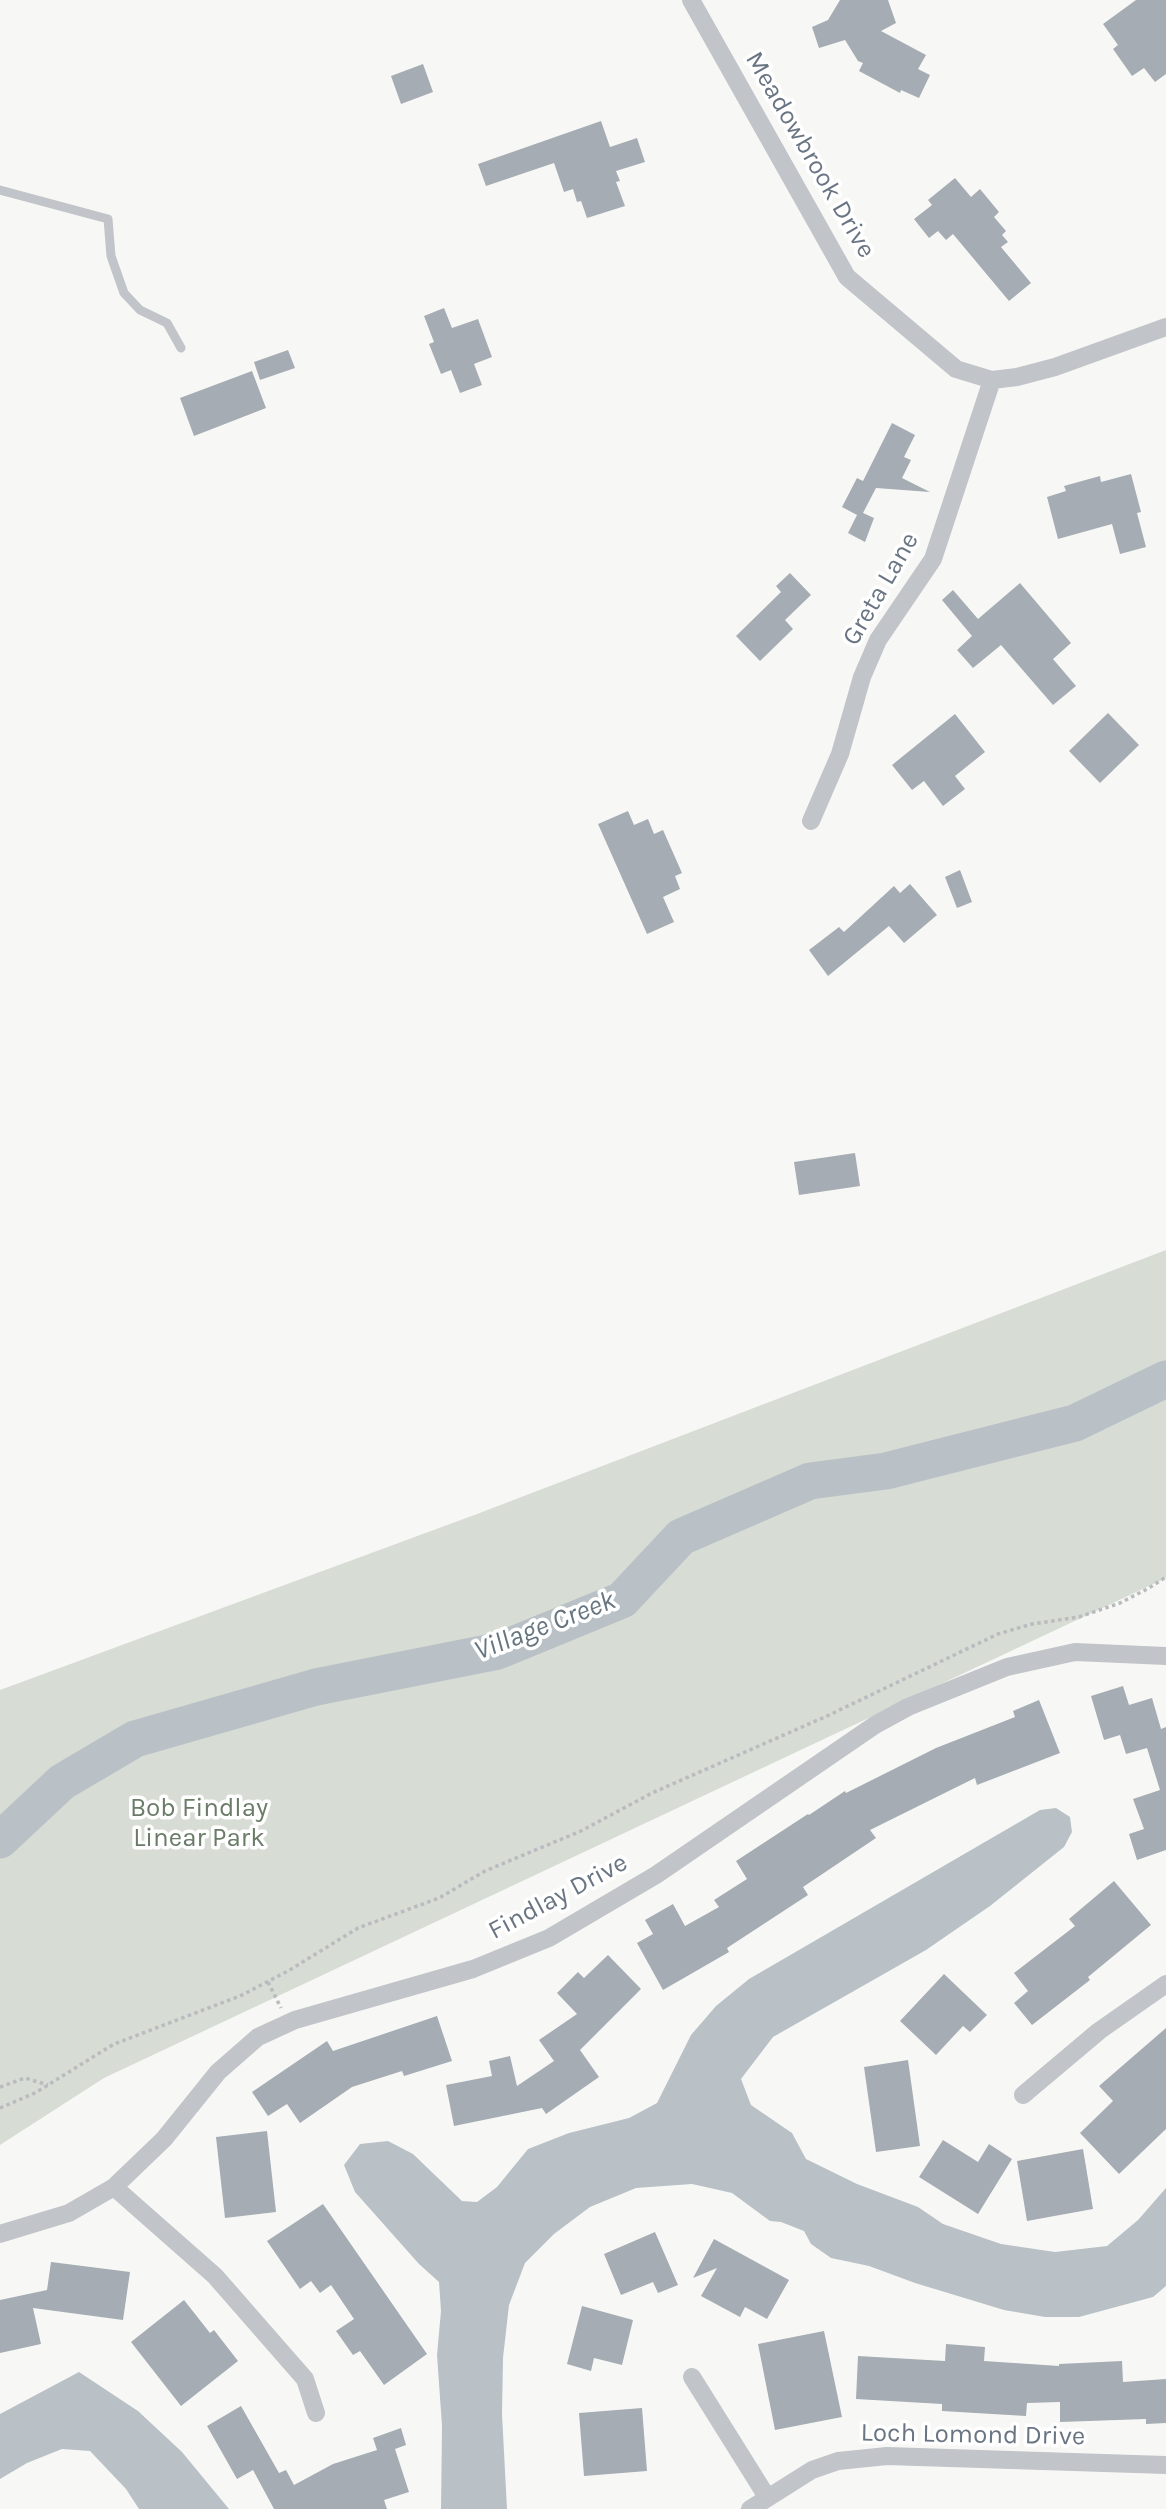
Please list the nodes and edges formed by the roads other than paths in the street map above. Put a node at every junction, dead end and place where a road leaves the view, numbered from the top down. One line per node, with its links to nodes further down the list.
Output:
1 (691, 0): 5 (street, Meadowbrook Drive)
2 (0, 190): 4 (lane)
3 (1166, 327): 5 (street, Meadowbrook Drive)
4 (181, 348)
5 (992, 380): 6 (street, Greta Lane)
6 (811, 821)
7 (1166, 1656): 10 (street, Findlay Drive)
8 (1166, 1984): 9 (street)
9 (1023, 2095)
10 (114, 2187): 11 (street, Findlay Drive); 13 (street)
11 (0, 2234)
12 (692, 2377): 15 (street)
13 (316, 2413)
14 (1166, 2465): 15 (street, Loch Lomond Drive)
15 (767, 2497): 16 (street, Loch Lomond Drive)
16 (750, 2509)

